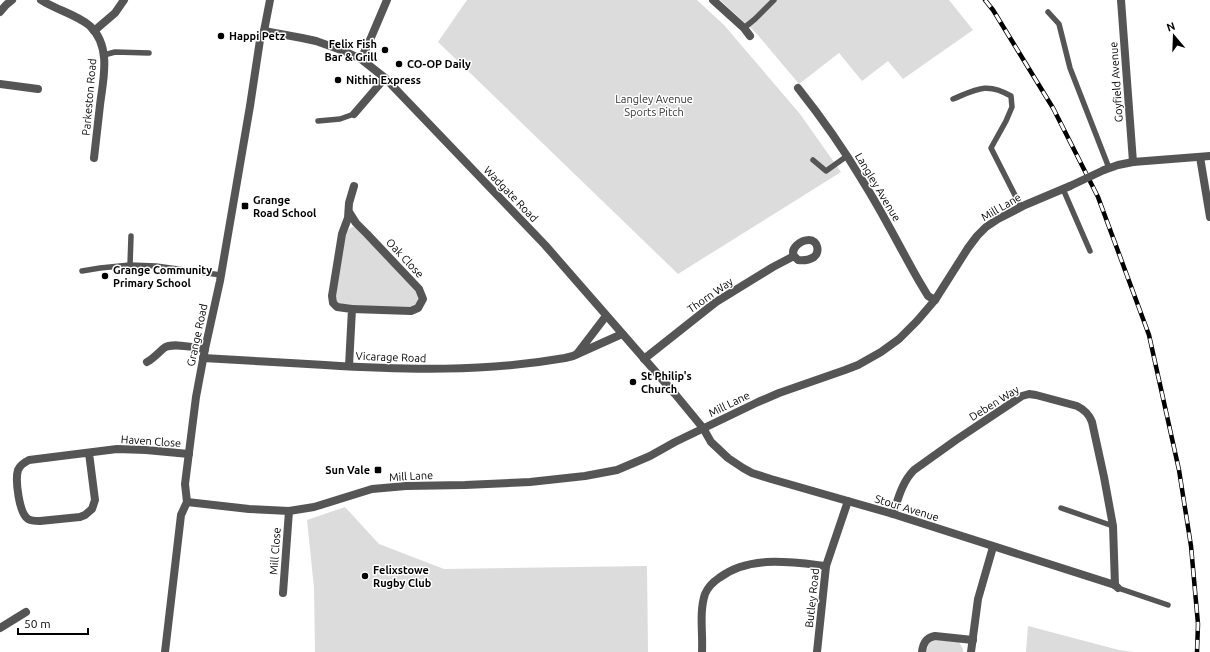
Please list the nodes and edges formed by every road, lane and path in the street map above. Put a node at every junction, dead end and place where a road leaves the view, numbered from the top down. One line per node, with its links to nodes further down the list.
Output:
1 (12, 0): 9 (street)
2 (41, 0): 12 (street, Parkeston Road)
3 (124, 0): 12 (street)
4 (270, 0): 13 (street, Grange Road)
5 (387, 0): 17 (street)
6 (713, 0): 11 (street)
7 (774, 0): 11 (lane)
8 (1121, 0): 30 (street, Goyfield Avenue)
9 (0, 12)
10 (1048, 12): 31 (lane)
11 (744, 28): 14 (street)
12 (94, 31): 16 (street, Parkeston Road)
13 (264, 31): 17 (street, Wadgate Road); 42 (street, Grange Road)
14 (750, 36)
15 (150, 53): 16 (lane)
16 (104, 55): 28 (street, Parkeston Road)
17 (361, 60): 18 (street, Wadgate Road)
18 (385, 78): 23 (street); 45 (street, Wadgate Road)
19 (0, 84): 21 (street)
20 (798, 88): 25 (street, Langley Avenue)
21 (38, 89)
22 (953, 99): 34 (lane)
23 (354, 114): 24 (lane)
24 (318, 121)
25 (847, 156): 29 (lane); 43 (street, Langley Avenue)
26 (1210, 156): 27 (street, Mill Lane)
27 (1200, 157): 30 (street, Mill Lane); 36 (street)
28 (94, 158)
29 (813, 160)
30 (1133, 162): 31 (street, Mill Lane)
31 (1107, 169): 33 (street, Mill Lane, bridge)
32 (354, 186): 35 (street, Oak Close)
33 (1066, 187): 34 (street, Mill Lane); 38 (lane)
34 (1021, 207): 43 (street, Mill Lane)
35 (349, 211): 44 (street, Oak Close); 44 (street, Oak Close)
36 (1210, 217)
37 (130, 236): 40 (lane)
38 (1090, 251)
39 (794, 256): 50 (street, Thorn Way)
40 (130, 265): 41 (lane); 42 (lane)
41 (82, 272)
42 (221, 275): 47 (street, Grange Road)
43 (935, 300): 53 (street, Mill Lane)
44 (352, 309): 52 (street)
45 (606, 316): 46 (street, Wadgate Road); 48 (street)
46 (622, 334): 48 (street, Vicarage Road); 50 (street, Wadgate Road)
47 (205, 349): 49 (street, Grange Road); 51 (street)
48 (577, 354): 52 (street, Vicarage Road)
49 (203, 358): 52 (street, Vicarage Road); 55 (street, Grange Road)
50 (644, 359): 53 (street, Wadgate Road)
51 (147, 362)
52 (349, 366)
53 (703, 428): 56 (street, Stour Avenue); 59 (street, Mill Lane)
54 (89, 453): 54 (street, Haven Close); 55 (street, Haven Close)
55 (189, 454): 57 (street, Grange Road)
56 (848, 501): 60 (street, Stour Avenue); 63 (street, Butley Road)
57 (188, 502): 59 (street, Mill Lane); 70 (street)
58 (1061, 508): 61 (lane)
59 (289, 511): 65 (street, Mill Close)
60 (893, 514): 61 (street, Deben Way); 62 (street, Stour Avenue)
61 (1113, 526): 64 (street, Deben Way)
62 (993, 547): 64 (street, Stour Avenue); 69 (street)
63 (826, 566): 71 (street); 72 (street, Butley Road)
64 (1116, 587): 66 (lane)
65 (283, 593)
66 (1168, 605)
67 (26, 612): 68 (street)
68 (0, 628)
69 (973, 640): 73 (street); 74 (street)
70 (165, 652)
71 (702, 652)
72 (817, 652)
73 (922, 652)
74 (971, 652)

